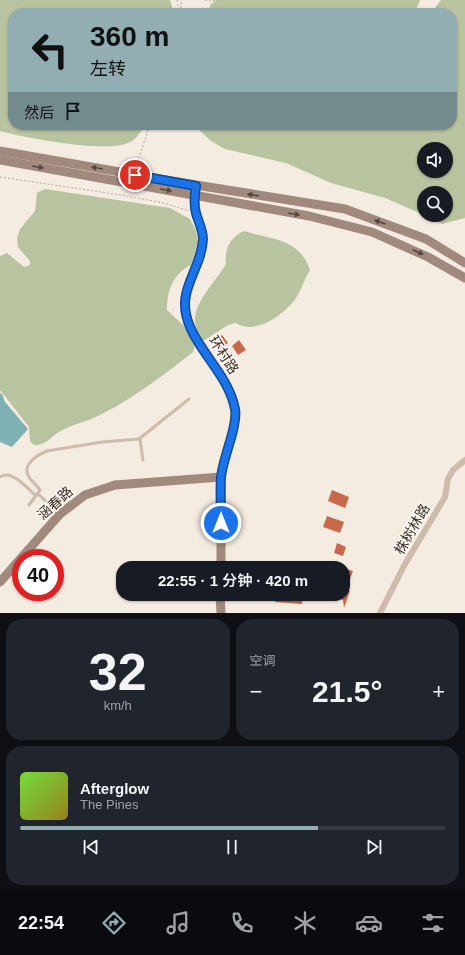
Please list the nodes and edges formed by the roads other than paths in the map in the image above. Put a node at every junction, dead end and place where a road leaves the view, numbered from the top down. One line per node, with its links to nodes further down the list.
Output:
1 (0, 151): 3 (main road, one-way to 1)
2 (0, 160): 4 (main road, one-way to 4)
3 (196, 186): 4 (street, 环村路); 5 (main road, one-way to 3)
4 (194, 196): 6 (main road, one-way to 6); 12 (street, 环村路)
5 (465, 263)
6 (465, 278)
7 (189, 399): 8 (lane)
8 (140, 439): 9 (lane); 13 (lane)
9 (143, 460)
10 (465, 460): 20 (street, 株树林路)
11 (0, 477): 13 (lane)
12 (221, 477): 15 (main road, 涵春路); 16 (main road, 环村路)
13 (37, 495): 14 (lane); 15 (lane)
14 (29, 505)
15 (60, 514): 17 (main road, 涵春路)
16 (220, 561)
17 (0, 582)
18 (220, 601): 19 (main road)
19 (221, 613)
20 (380, 613)

